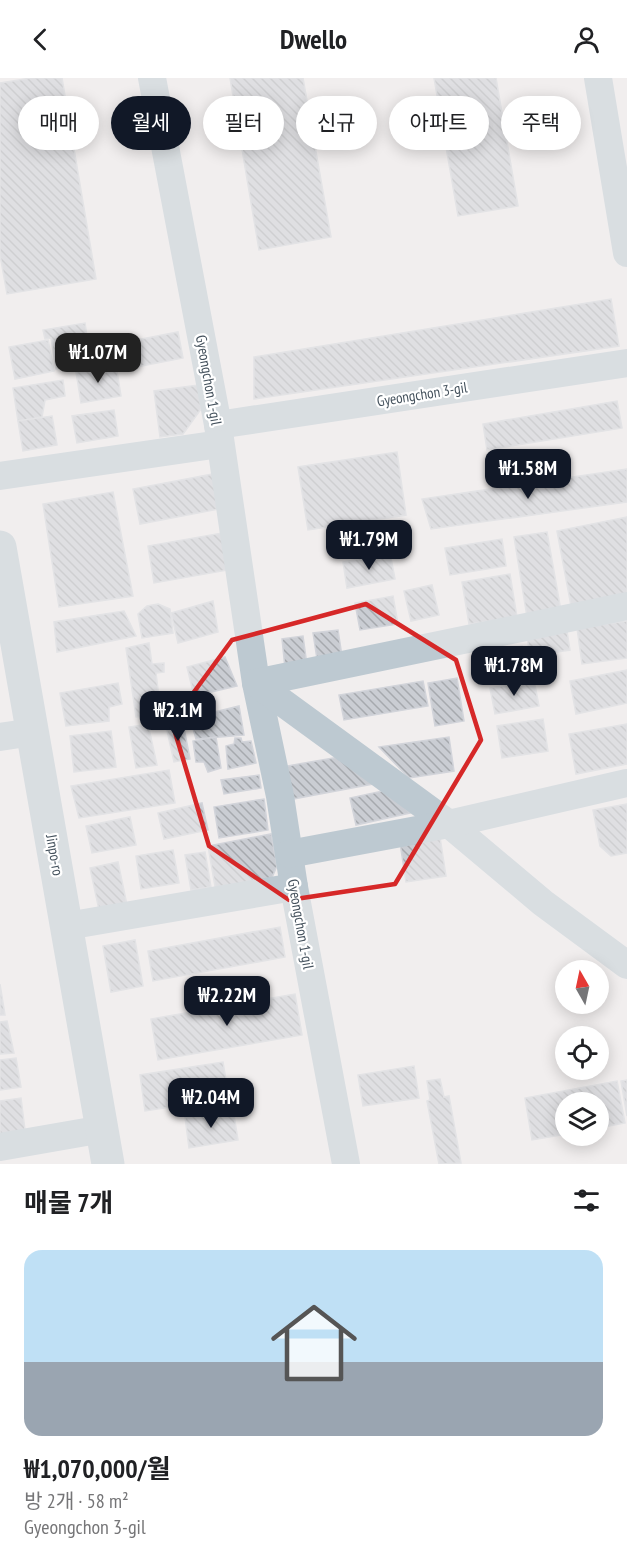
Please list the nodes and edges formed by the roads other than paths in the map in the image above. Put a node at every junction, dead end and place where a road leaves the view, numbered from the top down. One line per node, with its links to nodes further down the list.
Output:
1 (152, 78): 5 (street, Gyeongchon 1-gil)
2 (598, 78): 3 (street)
3 (627, 253)
4 (627, 363): 5 (street, Gyeongchon 3-gil)
5 (219, 434): 6 (street, Gyeongchon 3-gil); 9 (street, Gyeongchon 1-gil)
6 (0, 476)
7 (0, 547): 10 (street, Jinpo-ro)
8 (627, 606): 9 (street)
9 (256, 683): 13 (street); 14 (street, Gyeongchon 1-gil)
10 (33, 732): 11 (street); 16 (street, Jinpo-ro)
11 (0, 737)
12 (627, 783): 13 (street)
13 (449, 824): 14 (street); 17 (street)
14 (289, 854): 15 (street, Gyeongchon 1-gil)
15 (294, 887): 16 (street); 21 (street, Gyeongchon 1-gil)
16 (67, 926): 18 (street, Jinpo-ro)
17 (627, 965)
18 (104, 1130): 19 (street); 20 (street, Jinpo-ro)
19 (0, 1147)
20 (108, 1164)
21 (346, 1164)

